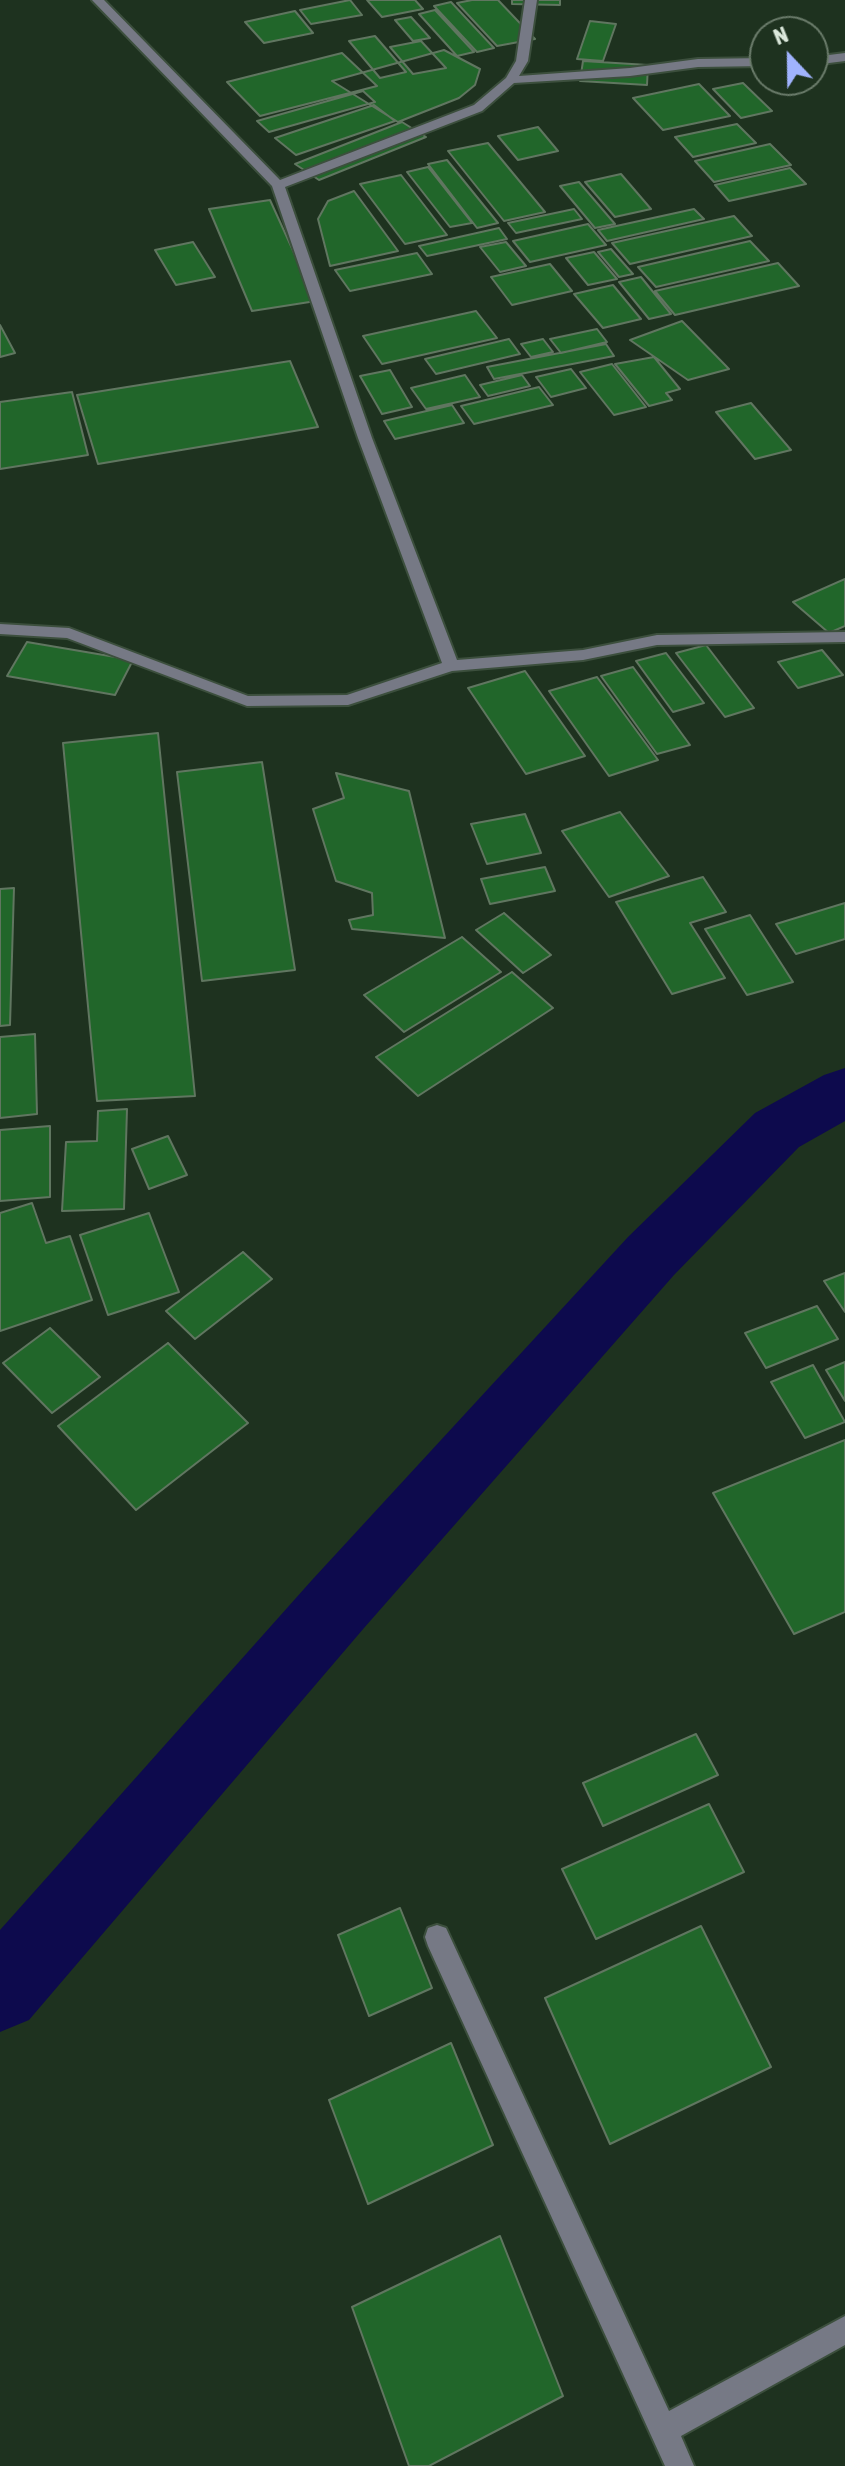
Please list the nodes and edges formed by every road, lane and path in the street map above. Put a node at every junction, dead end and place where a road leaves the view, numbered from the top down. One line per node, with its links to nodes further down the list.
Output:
1 (98, 0): 5 (street)
2 (531, 0): 4 (street)
3 (749, 62): 4 (street)
4 (511, 80): 5 (street)
5 (278, 185): 8 (street)
6 (0, 629): 8 (street)
7 (845, 637): 8 (street)
8 (451, 666)
9 (437, 1937): 11 (street)
10 (845, 2330): 11 (street)
11 (663, 2430): 12 (street)
12 (680, 2466)

